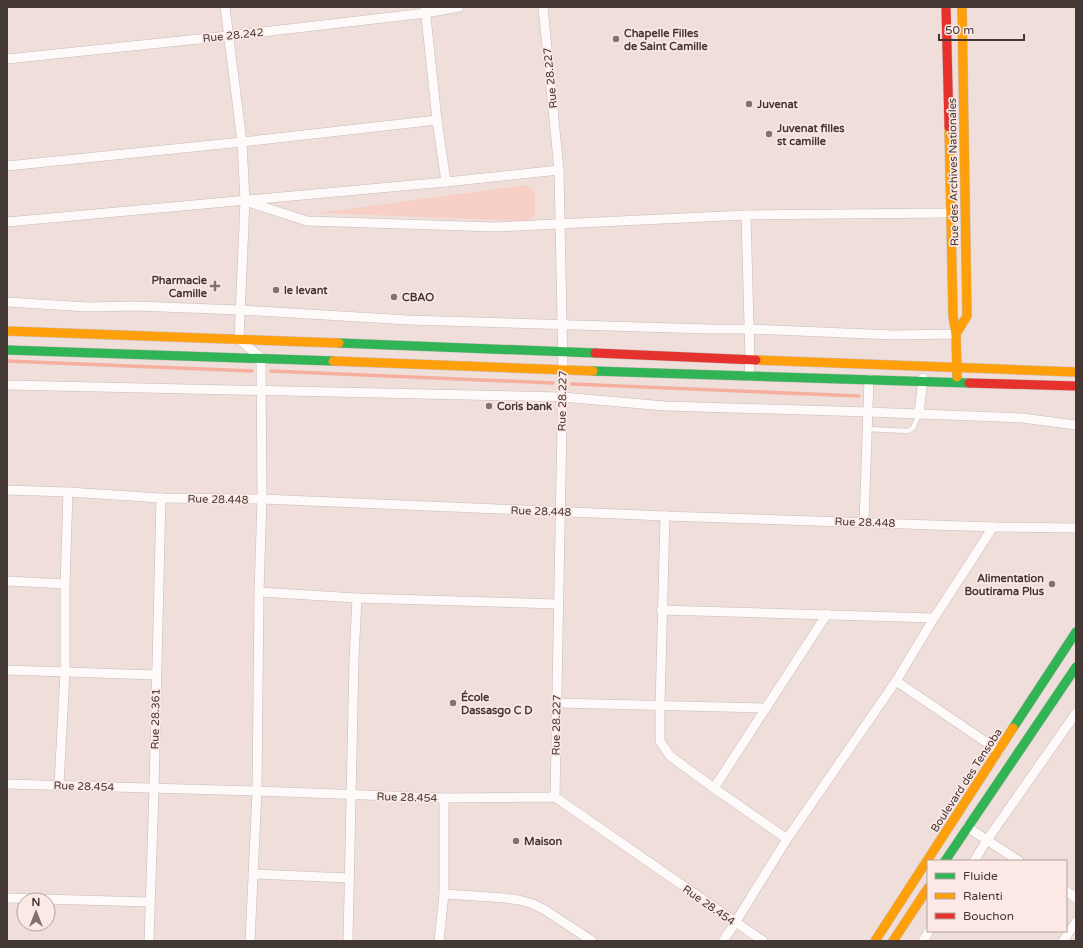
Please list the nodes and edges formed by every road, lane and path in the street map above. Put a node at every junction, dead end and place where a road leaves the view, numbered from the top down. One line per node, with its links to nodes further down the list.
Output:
1 (225, 7): 7 (street)
2 (459, 7): 6 (street, Rue 28.242)
3 (543, 7): 12 (street, Rue 28.227)
4 (946, 7): 15 (main road, Rue des Archives Nationales)
5 (962, 7): 24 (main road, Rue des Archives Nationales)
6 (425, 10): 7 (street, Rue 28.242); 9 (street)
7 (228, 36): 8 (street, Rue 28.242); 10 (street)
8 (7, 59)
9 (437, 120): 10 (street); 13 (street)
10 (242, 142): 11 (street); 14 (street)
11 (7, 166)
12 (559, 170): 13 (street); 18 (street, Rue 28.227)
13 (446, 182): 14 (street)
14 (244, 201): 17 (street); 18 (street); 20 (street)
15 (950, 213): 16 (street); 24 (main road, Rue des Archives Nationales)
16 (746, 216): 18 (street); 22 (street)
17 (7, 222)
18 (561, 224): 21 (street, Rue 28.227)
19 (7, 302): 20 (street)
20 (240, 310): 21 (street); 25 (street)
21 (562, 325): 22 (street); 27 (street, Rue 28.227)
22 (749, 329): 24 (street); 29 (street)
23 (7, 331): 25 (main road)
24 (956, 334): 31 (main road, Rue des Archives Nationales)
25 (239, 339): 27 (main road); 28 (street)
26 (7, 350): 28 (main road)
27 (563, 352): 29 (main road); 32 (street, Rue 28.227)
28 (262, 358): 32 (main road); 40 (street)
29 (750, 360): 30 (main road); 34 (street)
30 (924, 367): 31 (main road); 36 (street)
31 (957, 368): 33 (main road); 37 (main road, Rue des Archives Nationales)
32 (563, 370): 34 (main road); 41 (street, Rue 28.227)
33 (1076, 372)
34 (749, 376): 35 (main road)
35 (869, 380): 36 (main road); 42 (street)
36 (922, 381): 37 (main road); 43 (street)
37 (957, 383): 39 (main road)
38 (7, 385): 40 (street)
39 (1076, 386)
40 (262, 390): 41 (street); 49 (street)
41 (562, 397): 42 (street); 50 (street, Rue 28.227)
42 (868, 412): 43 (street); 45 (street)
43 (919, 414): 44 (street); 45 (lane)
44 (1076, 425)
45 (867, 429): 52 (street)
46 (7, 490): 47 (street, Rue 28.448)
47 (68, 492): 48 (street, Rue 28.448); 56 (street)
48 (160, 498): 49 (street, Rue 28.448); 67 (street, Rue 28.361)
49 (262, 500): 50 (street, Rue 28.448); 57 (street)
50 (560, 512): 51 (street, Rue 28.448); 59 (street, Rue 28.227)
51 (664, 516): 52 (street, Rue 28.448); 60 (street)
52 (864, 522): 53 (street, Rue 28.448)
53 (994, 527): 54 (street, Rue 28.448); 62 (street)
54 (1076, 528)
55 (7, 581): 56 (street)
56 (65, 584): 66 (street)
57 (259, 592): 58 (street); 78 (street)
58 (357, 598): 59 (street); 79 (street)
59 (558, 604): 69 (street, Rue 28.227)
60 (661, 610): 61 (street); 70 (street)
61 (827, 614): 62 (street); 71 (street)
62 (934, 618): 68 (street)
63 (1076, 632): 73 (main road, Boulevard des Tensoba)
64 (1076, 667): 82 (main road)
65 (7, 670): 66 (street)
66 (65, 672): 67 (street); 75 (street)
67 (156, 675): 76 (street, Rue 28.361)
68 (896, 681): 73 (street); 83 (street)
69 (557, 703): 70 (street); 80 (street, Rue 28.227)
70 (660, 706): 71 (street); 77 (street)
71 (766, 708): 77 (street)
72 (1076, 713): 84 (street)
73 (999, 751): 85 (main road, Boulevard des Tensoba)
74 (7, 784): 75 (street, Rue 28.454)
75 (59, 785): 76 (street, Rue 28.454)
76 (154, 788): 78 (street, Rue 28.454); 97 (street, Rue 28.361)
77 (714, 788): 83 (street)
78 (257, 791): 79 (street, Rue 28.454); 90 (street)
79 (351, 795): 81 (street, Rue 28.454); 91 (street)
80 (555, 797): 81 (street, Rue 28.454); 99 (street, Rue 28.454)
81 (444, 798): 94 (street)
82 (967, 827): 84 (street); 87 (main road)
83 (787, 839): 99 (street)
84 (987, 840): 88 (street); 89 (street)
85 (927, 860)
86 (927, 860): 108 (main road, Boulevard des Tensoba)
87 (946, 860)
88 (975, 860)
89 (1017, 860)
90 (253, 874): 91 (street); 102 (street)
91 (349, 878): 103 (street)
92 (927, 890): 109 (main road)
93 (1067, 892): 96 (street)
94 (444, 894): 104 (street); 105 (street)
95 (7, 898): 97 (street)
96 (1076, 898)
97 (150, 902): 101 (street, Rue 28.361)
98 (1076, 922): 111 (street)
99 (736, 923): 106 (street); 107 (street, Rue 28.454)
100 (928, 932): 110 (street)
101 (150, 941)
102 (250, 941)
103 (348, 941)
104 (439, 941)
105 (592, 941)
106 (723, 941)
107 (763, 941)
108 (875, 941)
109 (893, 941)
110 (923, 941)
111 (1063, 941)

